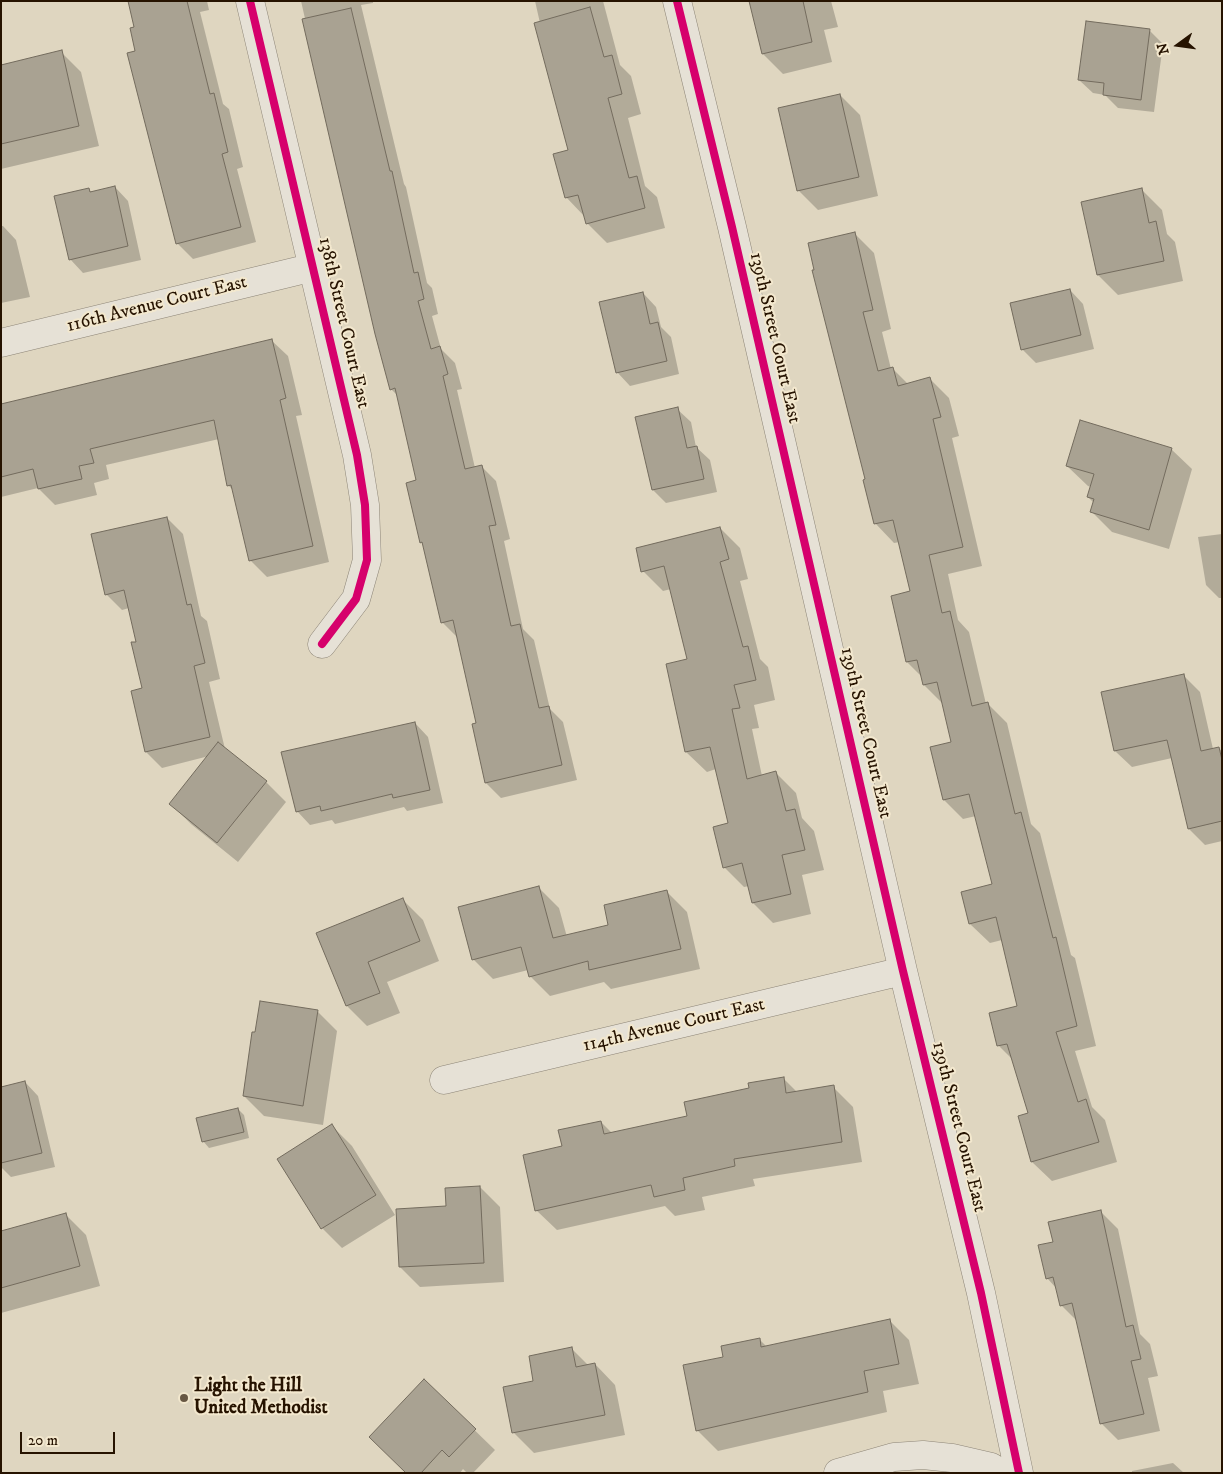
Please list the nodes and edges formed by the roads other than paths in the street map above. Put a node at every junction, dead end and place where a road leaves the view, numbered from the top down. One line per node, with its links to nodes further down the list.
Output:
1 (250, 1): 3 (street, 138th Street Court East)
2 (676, 1): 6 (street, 139th Street Court East)
3 (314, 267): 4 (street, 116th Avenue Court East); 5 (street, 138th Street Court East)
4 (1, 343)
5 (322, 644)
6 (903, 971): 7 (street, 114th Avenue Court East); 10 (street, 139th Street Court East)
7 (444, 1080)
8 (838, 1473): 9 (street)
9 (1001, 1473)
10 (1019, 1473)

